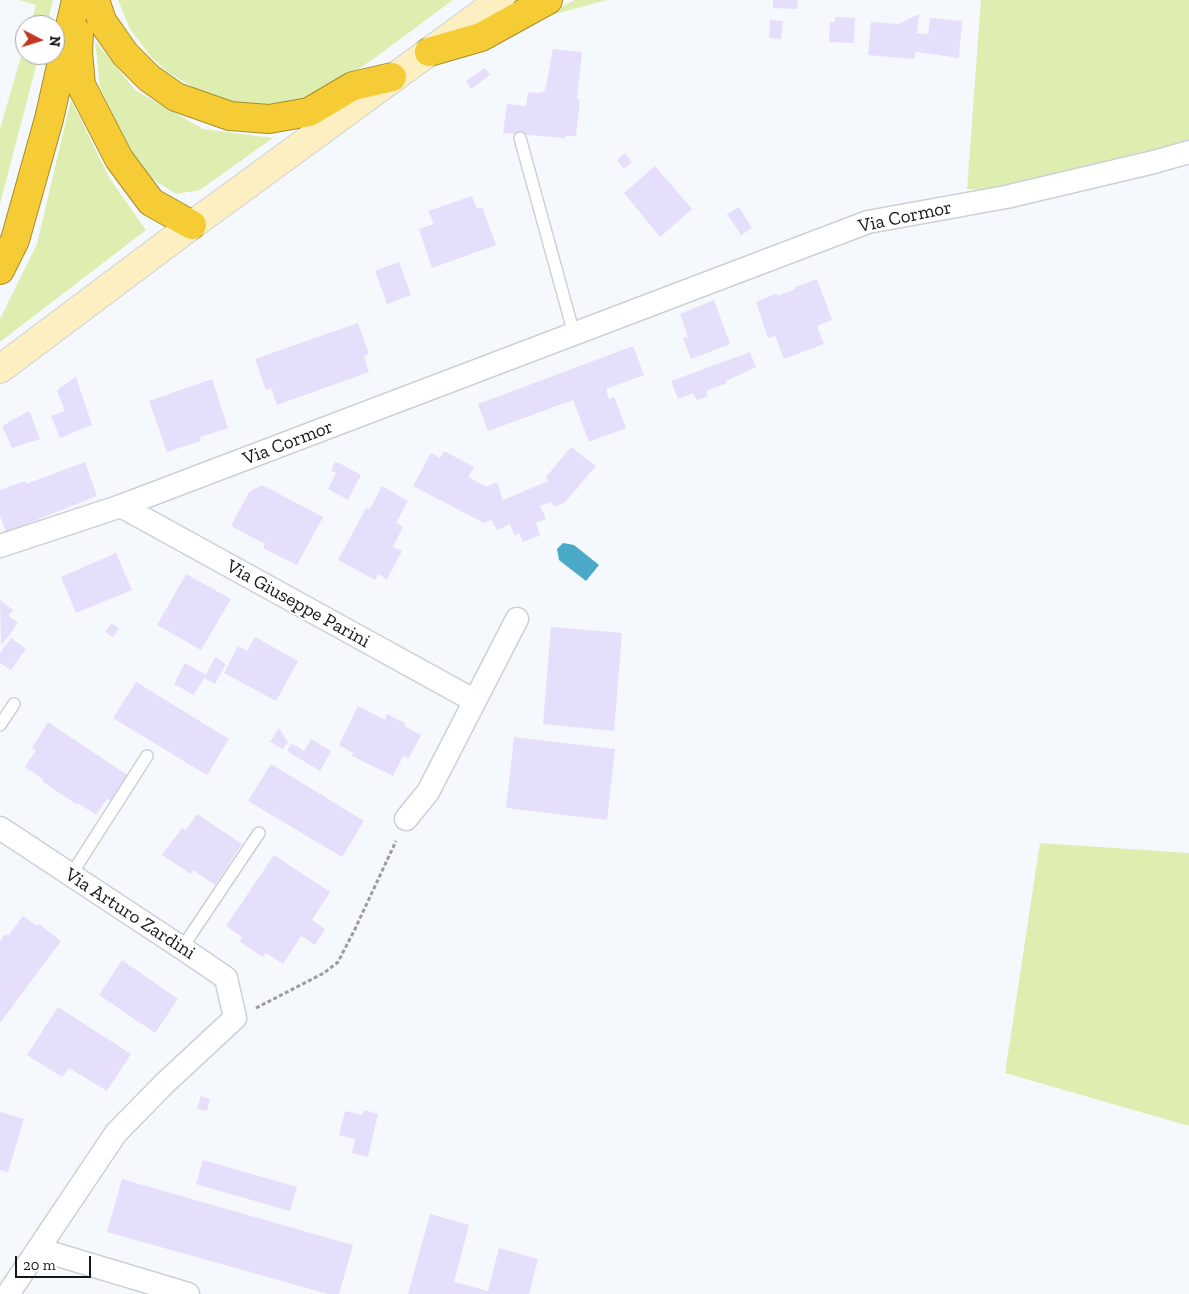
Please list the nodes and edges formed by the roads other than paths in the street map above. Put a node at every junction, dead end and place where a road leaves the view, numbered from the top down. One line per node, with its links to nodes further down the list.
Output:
1 (76, 0): 11 (highway)
2 (81, 0): 10 (highway)
3 (94, 0): 7 (highway)
4 (500, 0): 6 (main road)
5 (548, 0): 6 (highway)
6 (429, 52): 7 (main road)
7 (392, 77): 10 (main road)
8 (520, 138): 12 (lane)
9 (1189, 152): 12 (street, Via Cormor)
10 (192, 225): 13 (main road)
11 (0, 270)
12 (574, 334): 14 (street, Via Cormor)
13 (0, 369)
14 (121, 506): 15 (street, Via Cormor); 17 (street, Via Giuseppe Parini)
15 (0, 546)
16 (516, 619): 17 (street)
17 (475, 701): 21 (street)
18 (14, 704): 19 (lane)
19 (0, 725)
20 (148, 756): 24 (lane)
21 (406, 818)
22 (0, 828): 24 (street, Via Arturo Zardini)
23 (259, 833): 25 (lane)
24 (71, 875): 25 (street, Via Arturo Zardini)
25 (182, 948): 26 (street, Via Arturo Zardini)
26 (38, 1250): 27 (street); 28 (street)
27 (6, 1293)
28 (188, 1294)

